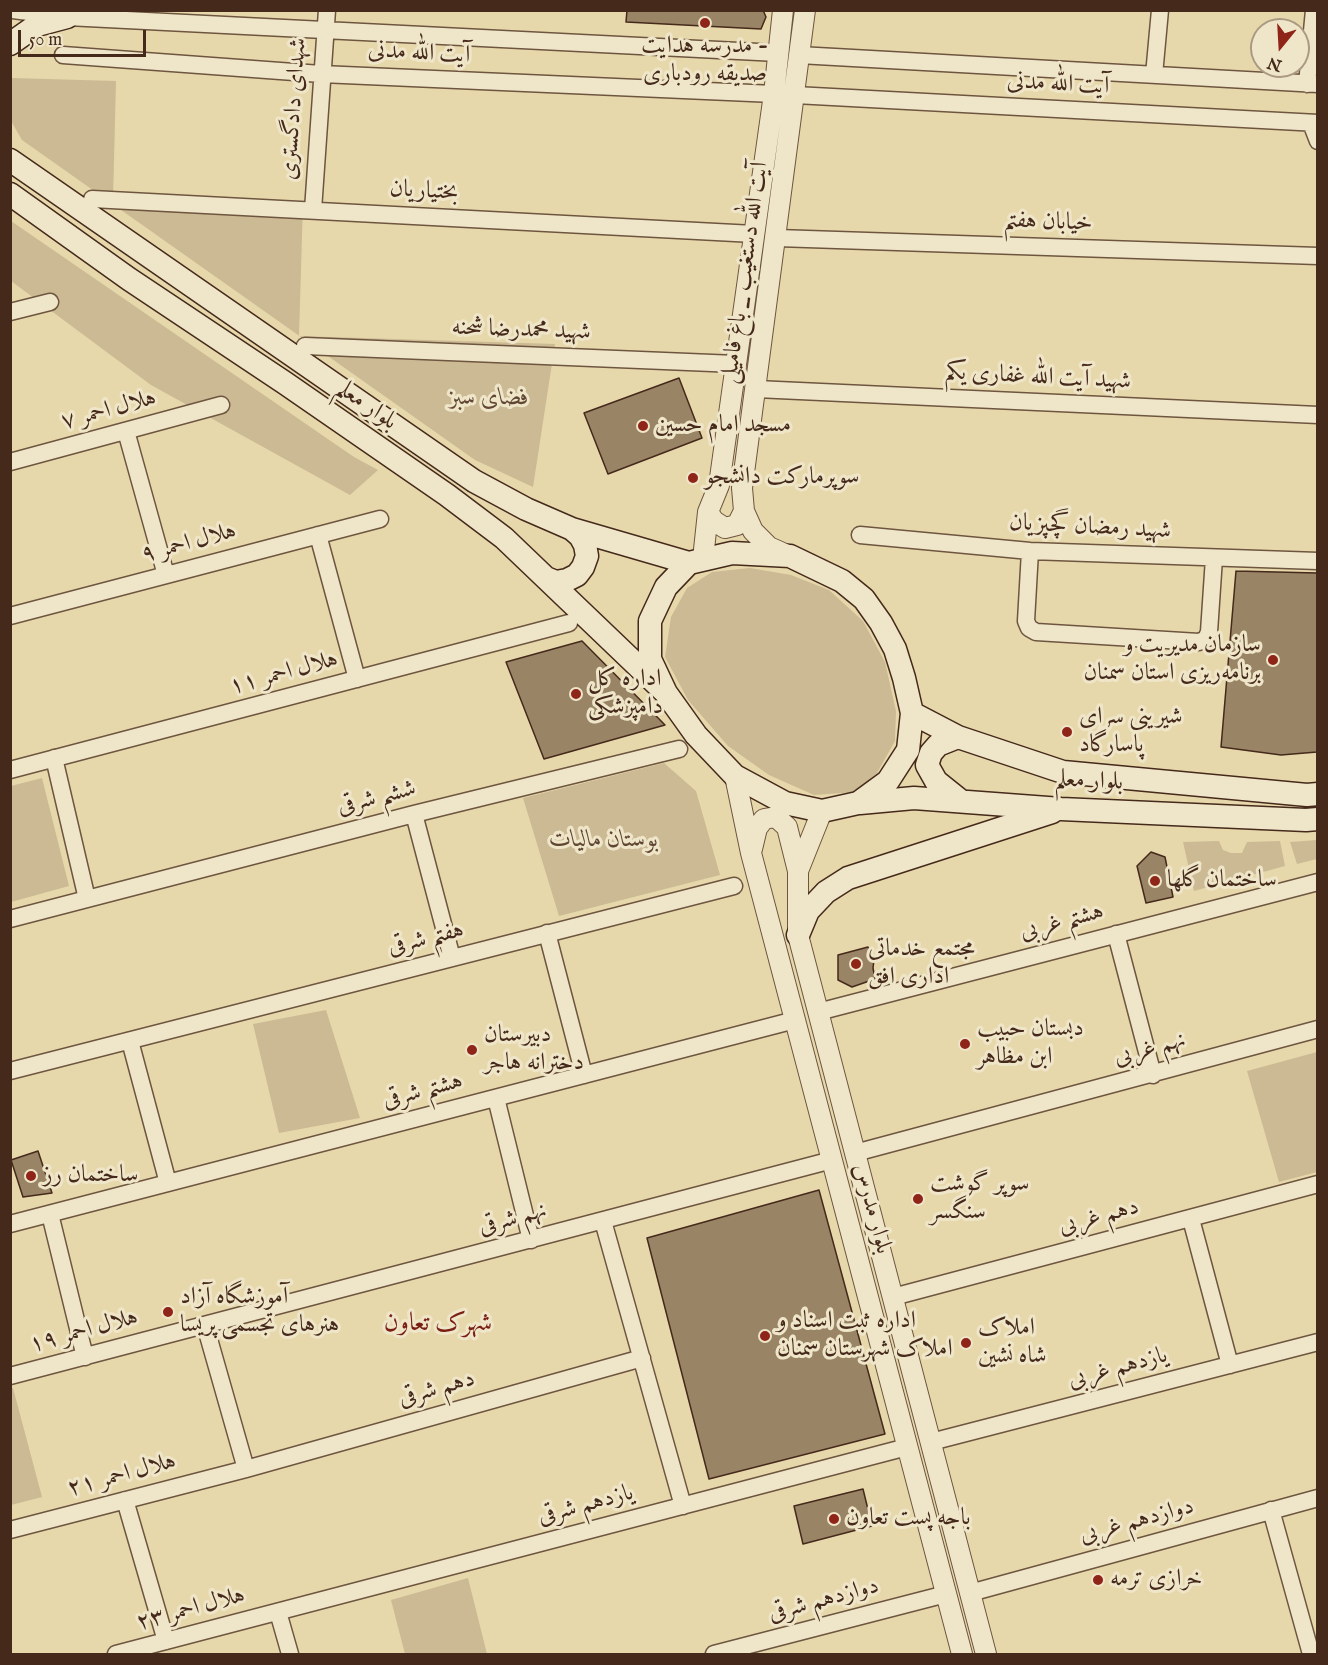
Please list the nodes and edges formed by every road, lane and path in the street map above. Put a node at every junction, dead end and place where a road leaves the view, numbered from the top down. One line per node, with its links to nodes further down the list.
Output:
1 (13, 10): 7 (street)
2 (327, 10): 8 (street, شهدای دادگستری)
3 (783, 10): 10 (street, آیت الله دستغیب _ باغ فامیلی)
4 (805, 10): 11 (street, آیت الله دستغیب _ باغ فامیلی)
5 (1160, 10): 14 (street)
6 (1314, 10): 15 (street)
7 (67, 17): 8 (street); 9 (main road)
8 (324, 30): 10 (street); 13 (street, شهدای دادگستری)
9 (10, 44)
10 (778, 53): 16 (street, آیت الله دستغیب _ باغ فامیلی)
11 (800, 54): 14 (street, آیت الله مدنی); 17 (street, آیت الله دستغیب _ باغ فامیلی)
12 (63, 55): 13 (street, آیت الله مدنی)
13 (321, 74): 16 (street, آیت الله مدنی); 23 (street, شهدای دادگستری)
14 (1154, 75): 15 (street, آیت الله مدنی)
15 (1312, 84)
16 (774, 94): 24 (street, آیت الله دستغیب _ باغ فامیلی)
17 (795, 95): 18 (street, آیت الله مدنی); 25 (street, آیت الله دستغیب _ باغ فامیلی)
18 (1314, 123): 19 (street)
19 (1317, 141)
20 (11, 160): 39 (main road, بلوار معلم)
21 (10, 194): 48 (main road, بلوار معلم)
22 (92, 199): 23 (street, بختیاریان)
23 (313, 210): 24 (street, بختیاریان)
24 (754, 234): 30 (street, آیت الله دستغیب _ باغ فامیلی)
25 (777, 238): 26 (street, خیابان هفتم); 31 (street, آیت الله دستغیب _ باغ فامیلی)
26 (1317, 256)
27 (50, 302): 28 (street)
28 (10, 312)
29 (305, 346): 30 (street, شهید محمدرضا شحنه)
30 (736, 364): 37 (street, آیت الله دستغیب _ باغ فامیلی)
31 (756, 389): 33 (street, شهید آیت الله غفاری یکم); 36 (street, آیت الله دستغیب _ باغ فامیلی)
32 (221, 405): 34 (street, هلال احمر ۷)
33 (1317, 415)
34 (126, 431): 35 (street, هلال احمر ۷); 47 (street)
35 (10, 462)
36 (744, 511): 37 (street); 43 (street, آیت الله دستغیب _ باغ فامیلی)
37 (708, 512): 45 (street, آیت الله دستغیب _ باغ فامیلی)
38 (380, 519): 40 (street, هلال احمر ۹)
39 (572, 529): 45 (main road, بلوار معلم); 48 (main road)
40 (318, 535): 47 (street, هلال احمر ۹); 51 (street)
41 (860, 535): 42 (street, شهید رمضان گچپزیان)
42 (1030, 551): 44 (street, شهید رمضان گچپزیان); 44 (street)
43 (790, 556): 45 (main road); 53 (main road)
44 (1214, 558): 46 (street, شهید رمضان گچپزیان)
45 (696, 561): 52 (main road)
46 (1317, 561)
47 (165, 575): 49 (street, هلال احمر ۹)
48 (546, 578): 52 (main road, بلوار معلم)
49 (10, 616)
50 (569, 622): 51 (street, هلال احمر ۱۱)
51 (357, 679): 56 (street, هلال احمر ۱۱)
52 (666, 693): 58 (main road)
53 (912, 713): 54 (main road, بلوار معلم); 61 (main road)
54 (958, 737): 59 (main road, بلوار معلم); 60 (main road)
55 (679, 749): 64 (street, ششم شرقی)
56 (54, 758): 57 (street, هلال احمر ۱۱); 70 (street)
57 (10, 770)
58 (735, 777): 63 (main road); 66 (street, بلوار مدرس)
59 (1317, 794)
60 (961, 801): 61 (main road, بلوار معلم); 62 (main road, بلوار معلم)
61 (858, 803): 63 (main road, بلوار معلم)
62 (1061, 809): 65 (main road, بلوار معلم); 74 (main road)
63 (822, 811): 67 (street, بلوار مدرس)
64 (414, 814): 70 (street, ششم شرقی); 75 (street)
65 (1317, 819)
66 (751, 853): 67 (street); 77 (street, بلوار مدرس)
67 (798, 871): 74 (street, بلوار مدرس)
68 (1317, 882): 73 (street, هشتم غربی)
69 (734, 886): 72 (street, هفتم شرقی)
70 (87, 899): 71 (street, ششم شرقی)
71 (10, 919)
72 (547, 933): 75 (street, هفتم شرقی); 81 (street)
73 (1116, 934): 76 (street, هشتم غربی); 82 (street)
74 (798, 935): 76 (street, بلوار مدرس)
75 (452, 958): 79 (street, هفتم شرقی)
76 (818, 1012): 84 (street, بلوار مدرس)
77 (795, 1020): 81 (street, هشتم شرقی); 85 (street, بلوار مدرس)
78 (1317, 1029): 82 (street, نهم غربی)
79 (130, 1041): 80 (street, هفتم شرقی); 86 (street)
80 (10, 1071)
81 (584, 1075): 83 (street, هشتم شرقی)
82 (1153, 1075): 84 (street, نهم غربی)
83 (496, 1098): 86 (street, هشتم شرقی); 92 (street)
84 (855, 1153): 93 (street, بلوار مدرس)
85 (832, 1160): 90 (street, نهم شرقی); 96 (street, بلوار مدرس)
86 (168, 1183): 88 (street, هشتم شرقی)
87 (1317, 1184): 89 (street, دهم غربی)
88 (50, 1214): 91 (street, هشتم شرقی); 98 (street)
89 (1191, 1219): 93 (street, دهم غربی); 100 (street)
90 (603, 1221): 92 (street, نهم شرقی); 99 (street)
91 (10, 1224)
92 (531, 1240): 94 (street, نهم شرقی)
93 (893, 1297): 95 (street, بلوار مدرس)
94 (206, 1325): 98 (street, هلال احمر ۱۹); 104 (street)
95 (901, 1328): 96 (street); 102 (street, بلوار مدرس)
96 (878, 1335): 103 (street, بلوار مدرس)
97 (1317, 1342): 100 (street, یازدهم غربی)
98 (85, 1356): 101 (street, هلال احمر ۱۹)
99 (642, 1358): 104 (street, دهم شرقی); 107 (street)
100 (1230, 1365): 102 (street, یازدهم غربی)
101 (10, 1376)
102 (931, 1442): 110 (street, بلوار مدرس)
103 (907, 1447): 107 (street, یازدهم شرقی); 111 (street, بلوار مدرس)
104 (246, 1468): 106 (street, هلال احمر ۲۱)
105 (1317, 1498): 108 (street, دوازدهم غربی)
106 (125, 1500): 109 (street, هلال احمر ۲۱); 113 (street)
107 (683, 1506): 112 (street, یازدهم شرقی)
108 (1271, 1510): 110 (street, دوازدهم غربی); 119 (street)
109 (10, 1530)
110 (970, 1593): 118 (street, بلوار مدرس)
111 (946, 1594): 116 (street, دوازدهم شرقی); 117 (street, بلوار مدرس)
112 (278, 1612): 113 (street, هلال احمر ۲۳); 115 (street)
113 (166, 1641): 114 (street, هلال احمر ۲۳)
114 (116, 1654)
115 (290, 1654)
116 (714, 1654)
117 (962, 1654)
118 (986, 1654)
119 (1311, 1654)

